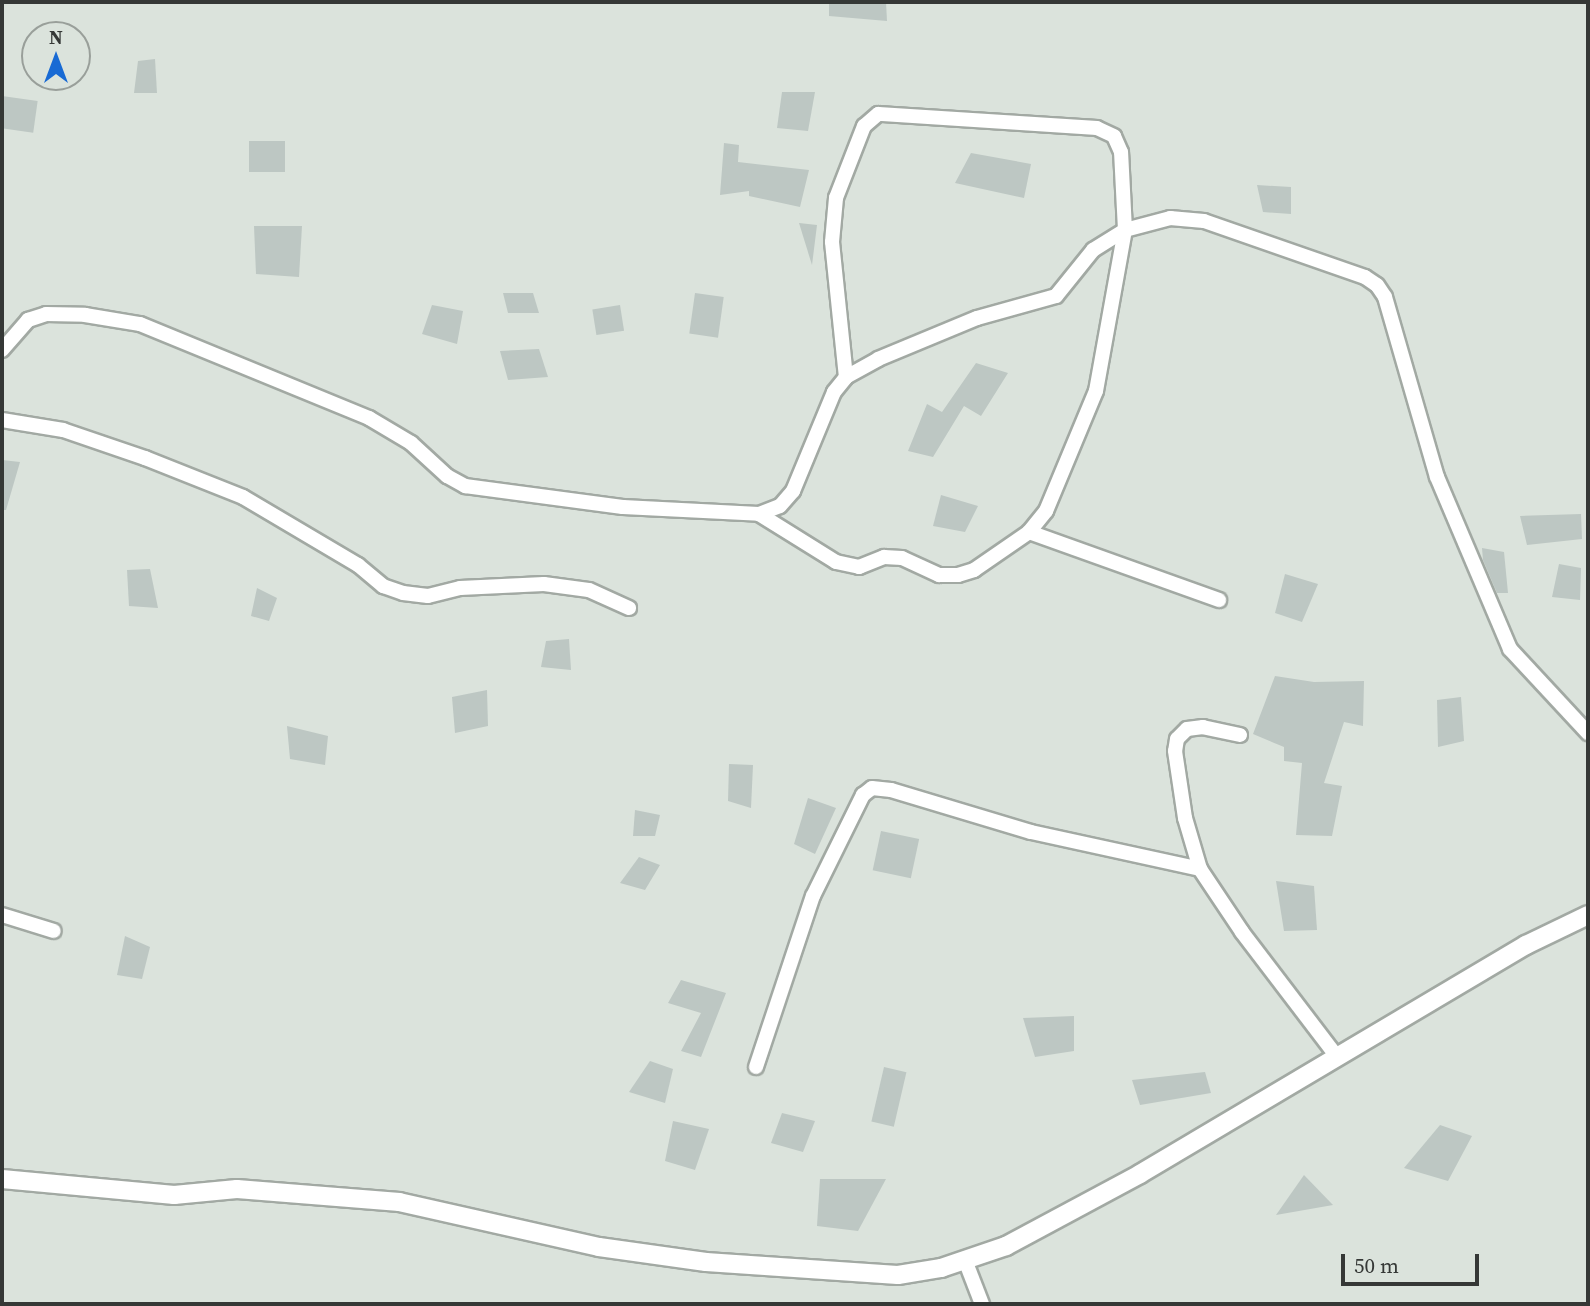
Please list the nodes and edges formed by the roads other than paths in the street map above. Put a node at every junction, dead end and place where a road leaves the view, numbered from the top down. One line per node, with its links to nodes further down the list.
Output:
1 (1125, 230): 3 (street); 3 (street); 6 (street); 9 (street)
2 (2, 350): 5 (street)
3 (846, 377): 5 (street)
4 (2, 420): 8 (street)
5 (759, 514): 6 (street)
6 (1029, 532): 7 (street)
7 (1219, 600)
8 (629, 608)
9 (1588, 733)
10 (1240, 735): 11 (street)
11 (1200, 869): 15 (street); 16 (street)
12 (2, 915): 14 (street)
13 (1588, 915): 15 (street)
14 (54, 931)
15 (1338, 1058): 18 (street)
16 (756, 1067)
17 (2, 1179): 18 (street)
18 (965, 1260): 19 (street)
19 (982, 1304)

